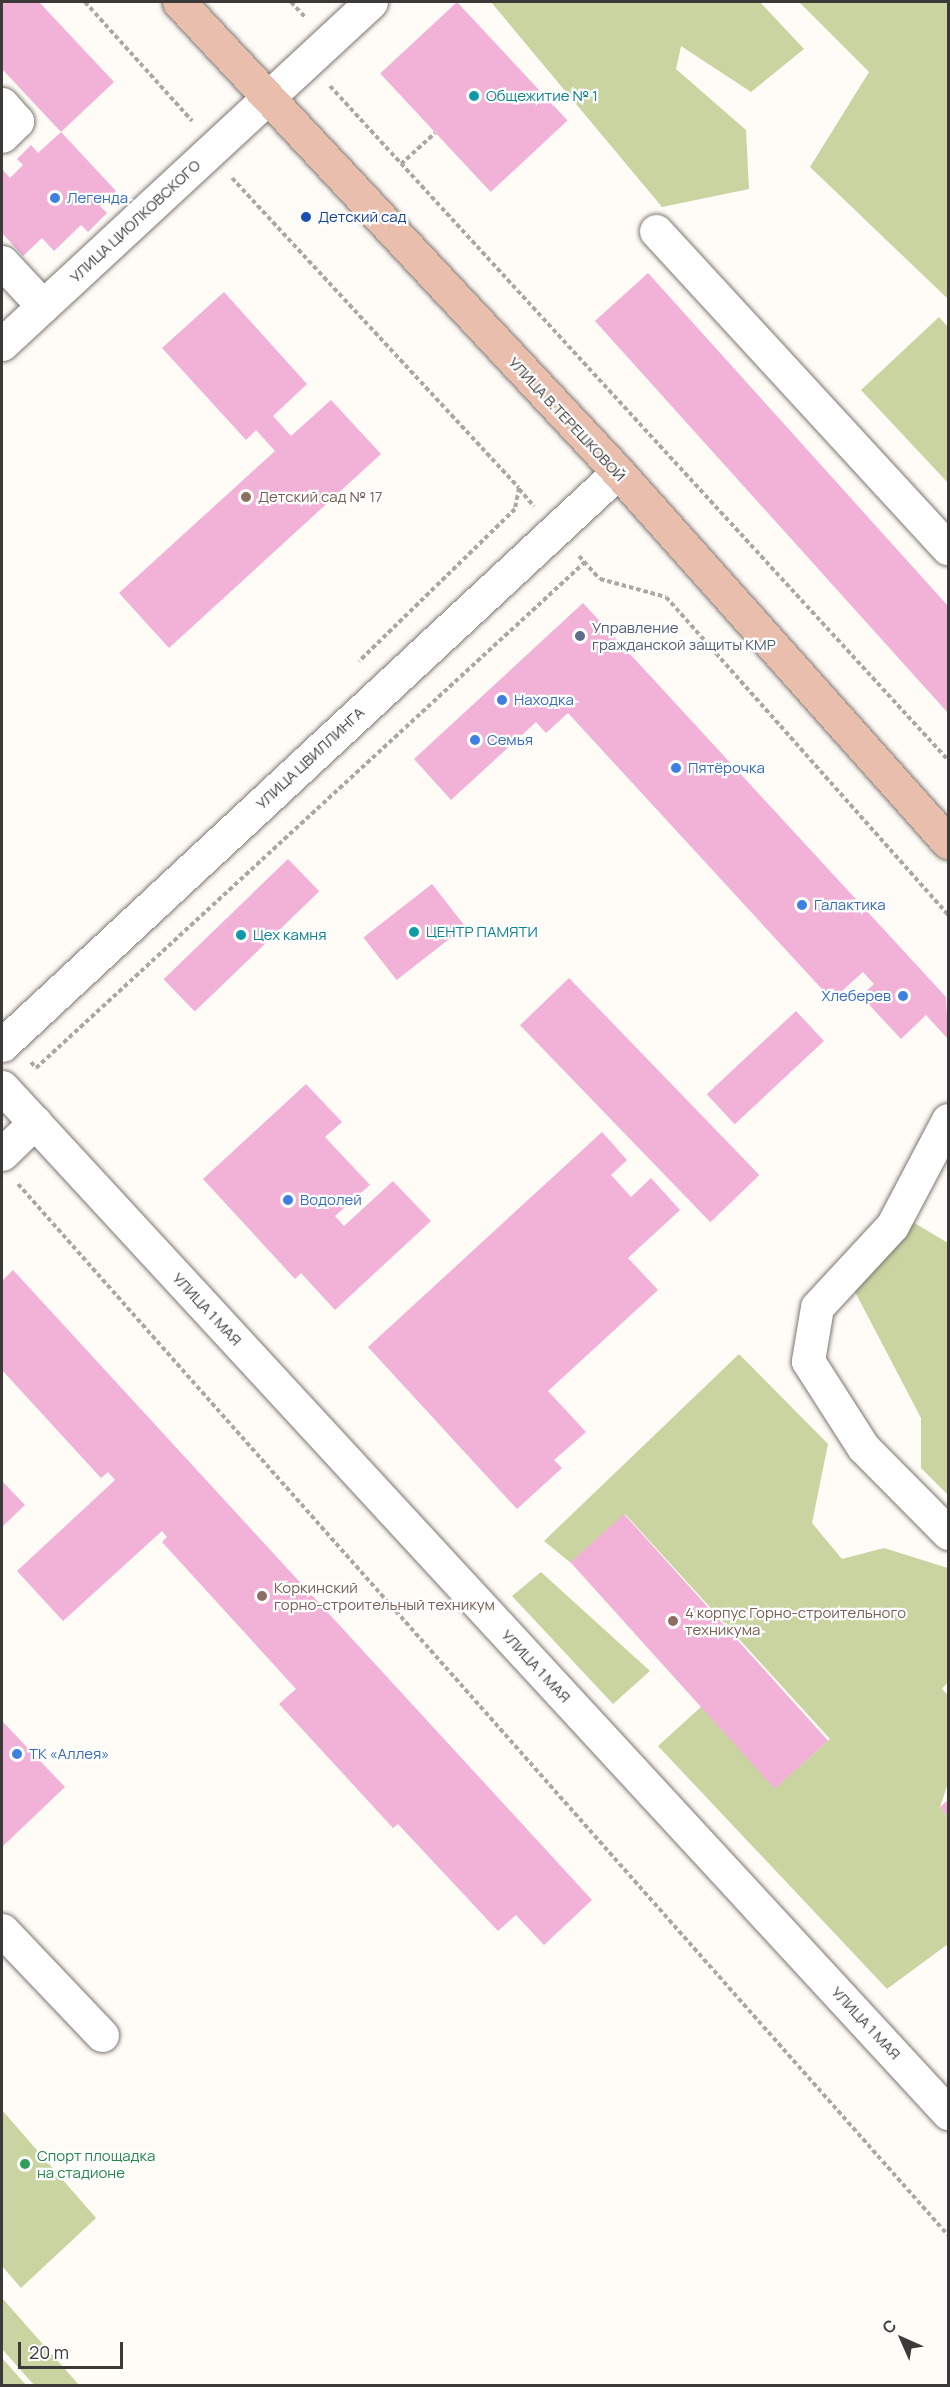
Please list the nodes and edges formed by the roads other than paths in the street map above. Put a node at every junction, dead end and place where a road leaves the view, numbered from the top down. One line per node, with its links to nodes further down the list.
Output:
1 (179, 2): 3 (main road, УЛИЦА В.ТЕРЕШКОВОЙ)
2 (371, 2): 3 (street, УЛИЦА ЦИОЛКОВСКОГО)
3 (268, 98): 8 (street, УЛИЦА ЦИОЛКОВСКОГО); 10 (main road, УЛИЦА В.ТЕРЕШКОВОЙ)
4 (2, 104): 5 (street)
5 (2, 136)
6 (656, 231): 11 (street)
7 (2, 262): 8 (street)
8 (43, 306): 9 (street, УЛИЦА ЦИОЛКОВСКОГО)
9 (2, 345)
10 (618, 472): 12 (main road, УЛИЦА В.ТЕРЕШКОВОЙ); 13 (street, УЛИЦА ЦВИЛЛИНГА)
11 (948, 548)
12 (948, 842)
13 (5, 1041)
14 (2, 1087): 16 (street, УЛИЦА 1 МАЯ)
15 (948, 1120): 18 (street)
16 (35, 1122): 17 (street); 21 (street, УЛИЦА 1 МАЯ)
17 (5, 1164)
18 (948, 1533)
19 (2, 1930): 20 (street)
20 (102, 2035)
21 (948, 2113)

